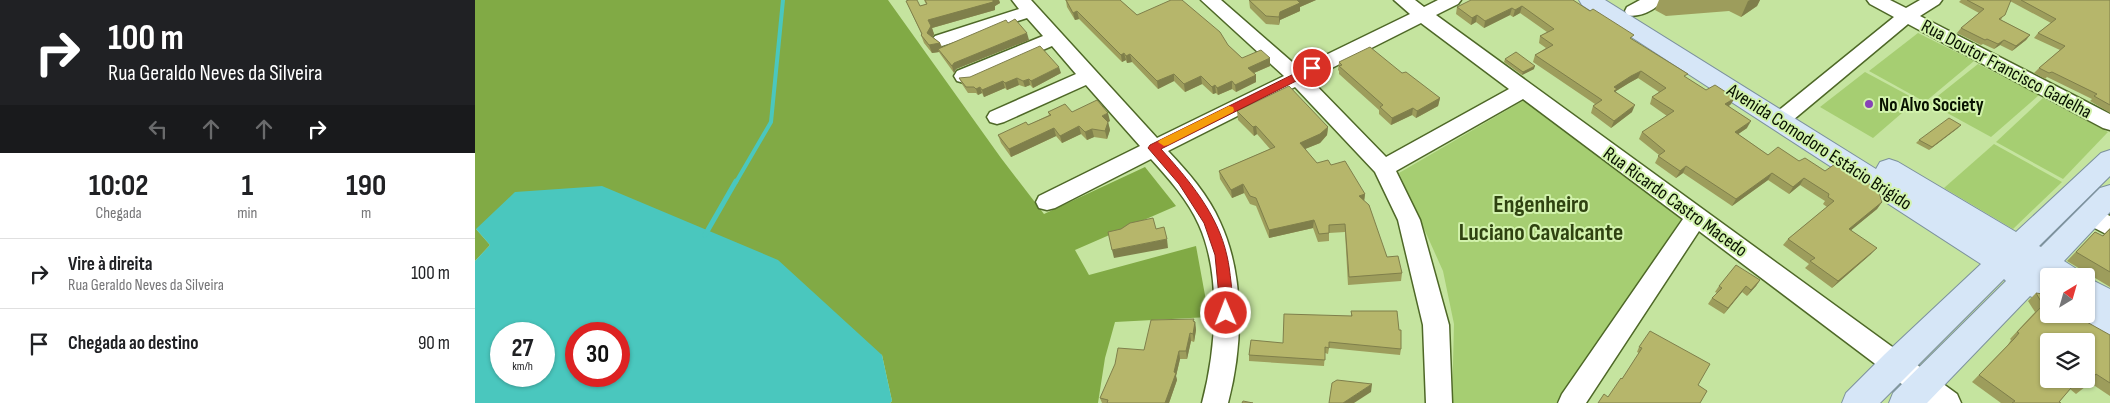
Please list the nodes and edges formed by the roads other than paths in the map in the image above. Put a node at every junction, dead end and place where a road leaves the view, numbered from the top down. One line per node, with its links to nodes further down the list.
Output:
1 (1210, 0): 15 (street)
2 (1403, 0): 9 (street, Rua Ricardo Castro Macedo)
3 (1451, 0): 9 (street)
4 (1590, 0): 17 (main road, Avenida Comodoro Estácio Brigido)
5 (1876, 0): 10 (street, Rua Doutor Francisco Gadelha)
6 (1933, 0): 10 (street)
7 (1635, 4): 17 (main road, Avenida Comodoro Estácio Brigido)
8 (1026, 6): 11 (street); 12 (street)
9 (1422, 14): 15 (street); 16 (street, Rua Ricardo Castro Macedo)
10 (1907, 16): 17 (street); 19 (street, Rua Doutor Francisco Gadelha)
11 (1054, 38): 13 (street); 14 (street)
12 (942, 40)
13 (963, 76)
14 (1089, 76): 18 (street); 20 (street)
15 (1297, 76): 20 (street); 22 (street)
16 (1524, 89): 22 (street); 25 (street, Rua Ricardo Castro Macedo)
17 (1786, 115): 27 (main road, Avenida Comodoro Estácio Brigido)
18 (997, 117)
19 (2110, 123)
20 (1153, 148): 24 (street); 34 (street)
21 (2110, 160): 27 (main road)
22 (1384, 168): 35 (street)
23 (2110, 195): 26 (main road)
24 (1047, 202)
25 (1697, 216): 32 (street, Rua Ricardo Castro Macedo); 36 (street)
26 (2101, 221): 27 (main road)
27 (2034, 271): 32 (main road); 33 (main road)
28 (2095, 295): 29 (main road)
29 (2110, 304)
30 (2095, 322): 31 (main road)
31 (2110, 331)
32 (1896, 364): 33 (street, Rua Ricardo Castro Macedo); 37 (main road)
33 (1913, 393): 38 (street, Rua Ricardo Castro Macedo)
34 (1215, 403)
35 (1439, 403)
36 (1571, 403)
37 (1859, 403)
38 (1948, 403)

